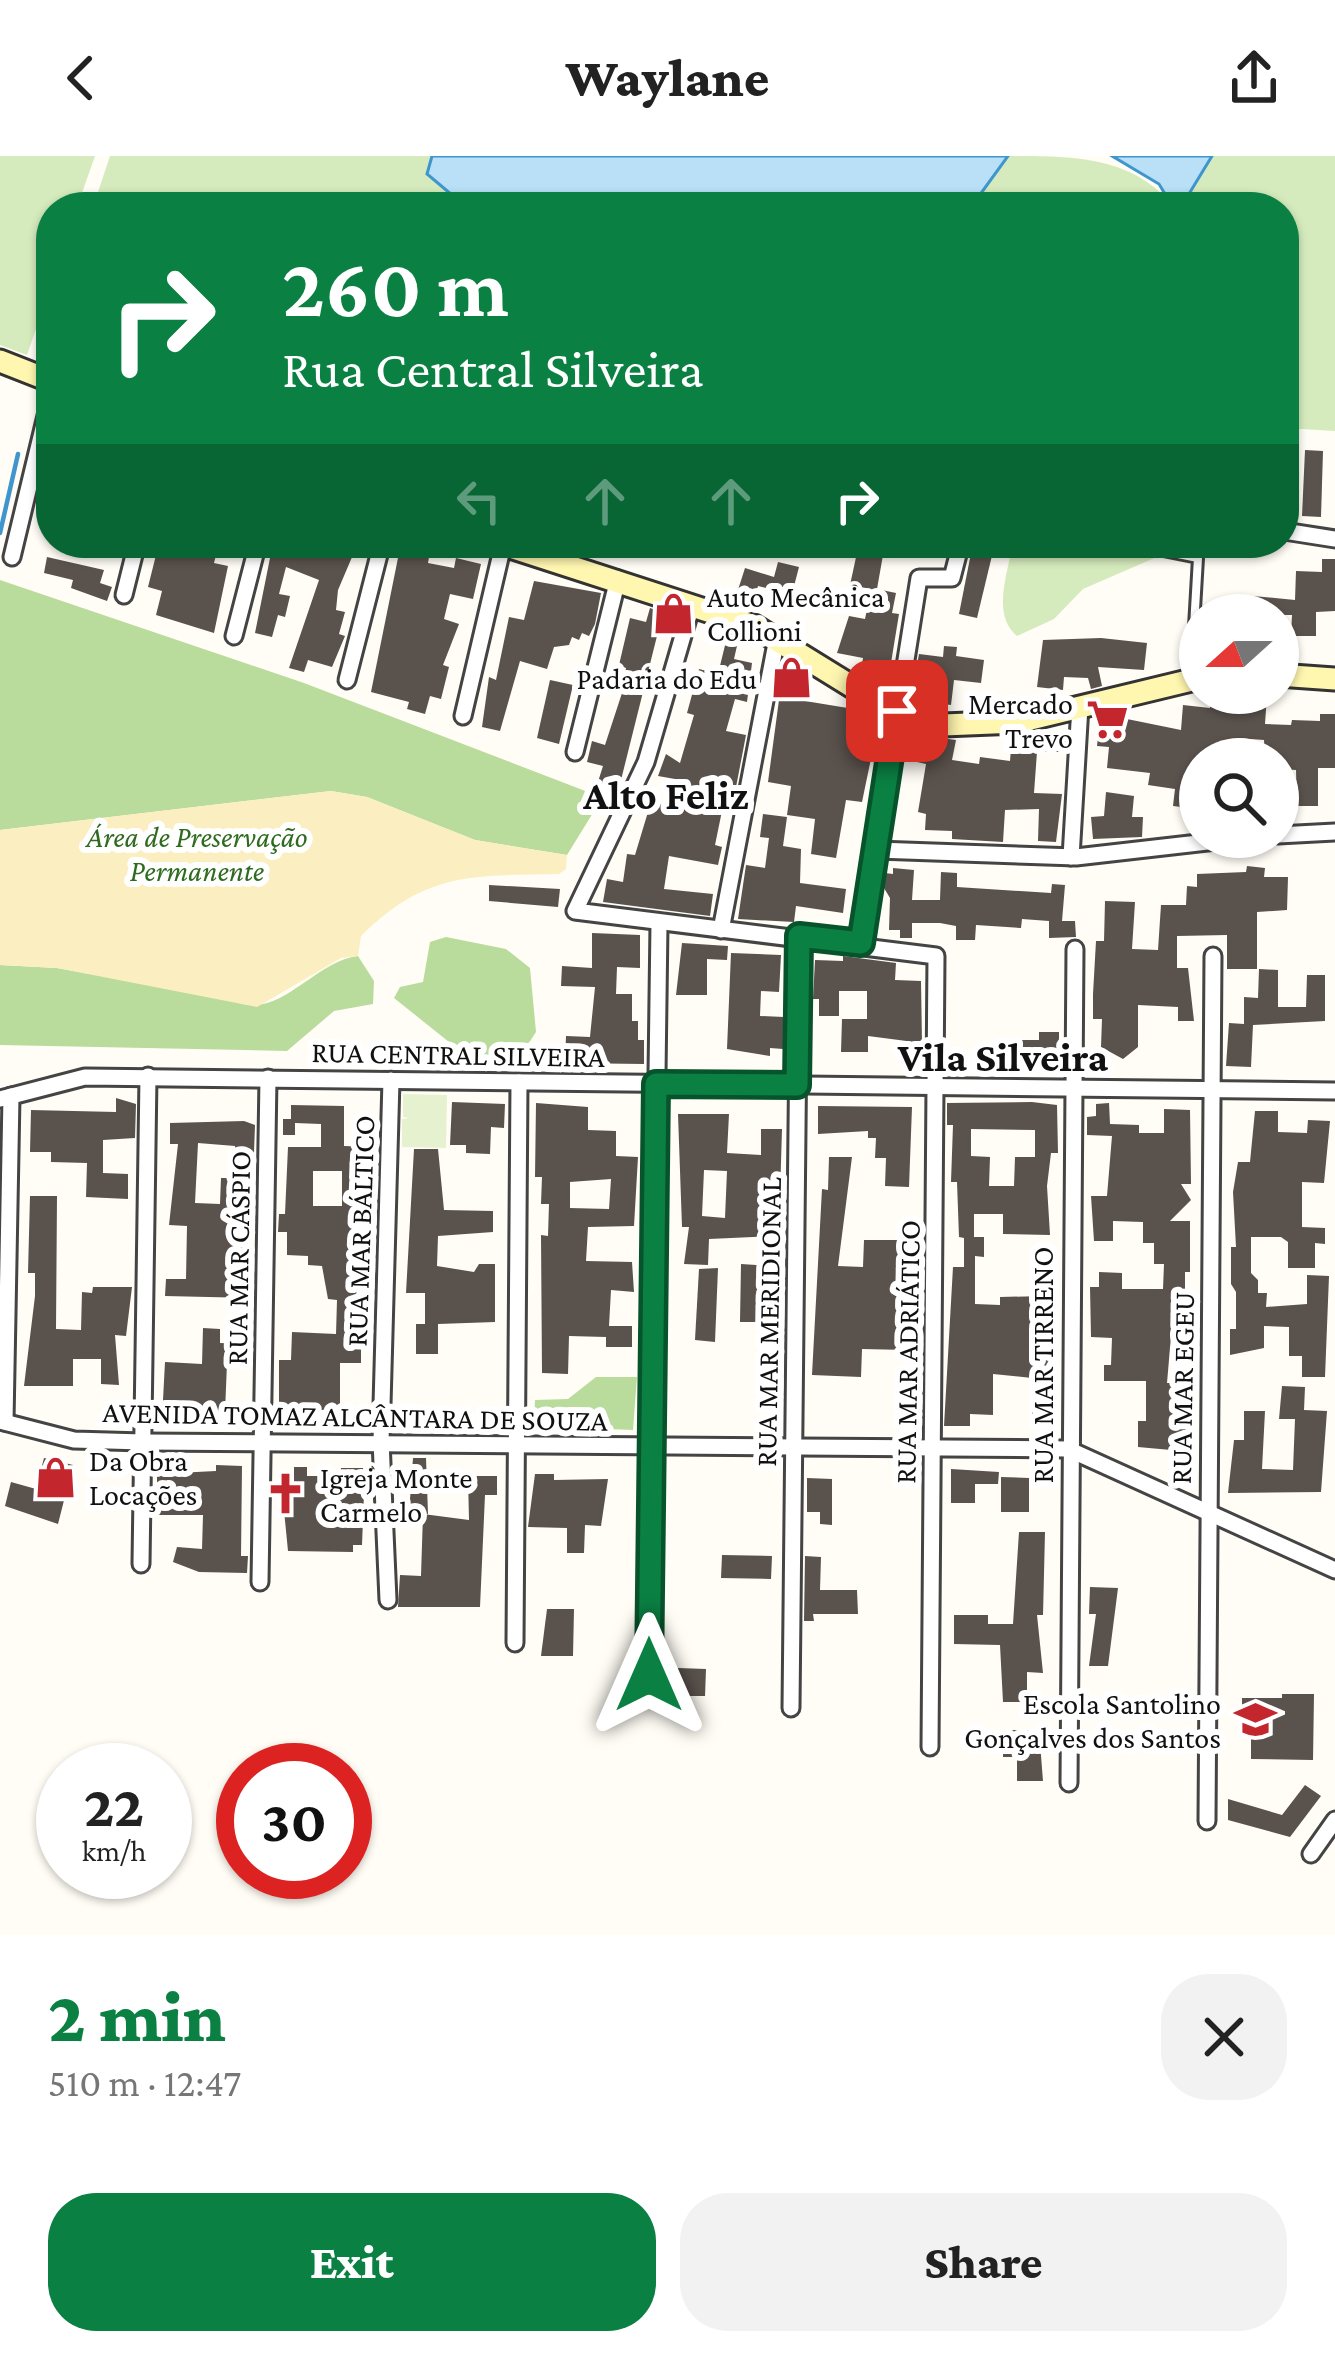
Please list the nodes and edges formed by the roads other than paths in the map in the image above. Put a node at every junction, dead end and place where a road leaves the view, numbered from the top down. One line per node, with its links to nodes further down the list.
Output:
1 (0, 361): 2 (main road)
2 (36, 375)
3 (36, 457): 6 (street)
4 (1299, 533): 5 (street)
5 (1335, 539)
6 (12, 556)
7 (133, 558): 16 (street)
8 (254, 558): 18 (street)
9 (378, 558): 21 (street)
10 (497, 558): 26 (street)
11 (559, 558): 14 (main road)
12 (957, 558): 25 (street)
13 (1198, 558): 15 (lane)
14 (618, 579): 17 (main road); 27 (street)
15 (1197, 594)
16 (124, 595)
17 (692, 605): 19 (main road); 33 (street)
18 (234, 636)
19 (778, 638): 25 (main road); 34 (street)
20 (1299, 677): 22 (main road)
21 (347, 680)
22 (1335, 680)
23 (1179, 683): 24 (main road)
24 (1080, 706): 25 (main road); 32 (street)
25 (897, 711): 31 (street)
26 (463, 716)
27 (574, 752)
28 (1335, 832): 29 (street)
29 (1299, 834)
30 (1179, 845): 32 (street)
31 (877, 850): 32 (street); 36 (street)
32 (1071, 857)
33 (659, 924): 34 (street); 43 (street)
34 (722, 930): 35 (street)
35 (799, 936): 36 (street); 44 (street, RUA MAR MERIDIONAL)
36 (861, 943): 45 (street, RUA MAR ADRIÁTICO)
37 (1076, 949): 46 (street, RUA MAR TIRRENO)
38 (1213, 956): 47 (street, RUA MAR EGEU)
39 (148, 1076): 40 (street, RUA CENTRAL SILVEIRA); 49 (street, RUA CENTRAL SILVEIRA); 53 (street)
40 (268, 1078): 41 (street, RUA CENTRAL SILVEIRA); 55 (street, RUA MAR CÁSPIO)
41 (391, 1080): 42 (street, RUA CENTRAL SILVEIRA); 52 (street, RUA MAR BÁLTICO)
42 (519, 1082): 43 (street, RUA CENTRAL SILVEIRA); 54 (street)
43 (656, 1084): 44 (street, RUA CENTRAL SILVEIRA); 56 (street)
44 (797, 1085): 45 (street, RUA CENTRAL SILVEIRA); 57 (street, RUA MAR MERIDIONAL)
45 (936, 1087): 46 (street, RUA CENTRAL SILVEIRA); 58 (street, RUA MAR ADRIÁTICO)
46 (1072, 1088): 47 (street, RUA CENTRAL SILVEIRA); 59 (street, RUA MAR TIRRENO)
47 (1212, 1090): 48 (street, RUA CENTRAL SILVEIRA); 60 (street, RUA MAR EGEU)
48 (1335, 1091)
49 (6, 1097): 50 (street)
50 (4, 1246): 51 (street)
51 (2, 1421): 53 (street, AVENIDA TOMAZ ALCÂNTARA DE SOUZA)
52 (381, 1441): 54 (street, AVENIDA TOMAZ ALCÂNTARA DE SOUZA); 55 (street, AVENIDA TOMAZ ALCÂNTARA DE SOUZA); 64 (street, RUA MAR BÁLTICO)
53 (143, 1442): 55 (street, AVENIDA TOMAZ ALCÂNTARA DE SOUZA); 61 (street)
54 (513, 1442): 56 (street, AVENIDA TOMAZ ALCÂNTARA DE SOUZA); 65 (street)
55 (262, 1443): 63 (street, RUA MAR CÁSPIO)
56 (650, 1447): 57 (street, AVENIDA TOMAZ ALCÂNTARA DE SOUZA); 66 (street)
57 (793, 1449): 58 (street, AVENIDA TOMAZ ALCÂNTARA DE SOUZA); 67 (street, RUA MAR MERIDIONAL)
58 (933, 1449): 59 (street, AVENIDA TOMAZ ALCÂNTARA DE SOUZA); 68 (street, RUA MAR ADRIÁTICO)
59 (1068, 1450): 60 (street, AVENIDA TOMAZ ALCÂNTARA DE SOUZA); 69 (street, RUA MAR TIRRENO)
60 (1208, 1511): 62 (street, AVENIDA TOMAZ ALCÂNTARA DE SOUZA); 71 (street, RUA MAR EGEU)
61 (141, 1564)
62 (1335, 1570)
63 (260, 1582)
64 (388, 1600)
65 (514, 1643)
66 (649, 1675)
67 (791, 1708)
68 (930, 1747)
69 (1069, 1783)
70 (1335, 1820): 72 (street)
71 (1208, 1821)
72 (1311, 1854)

